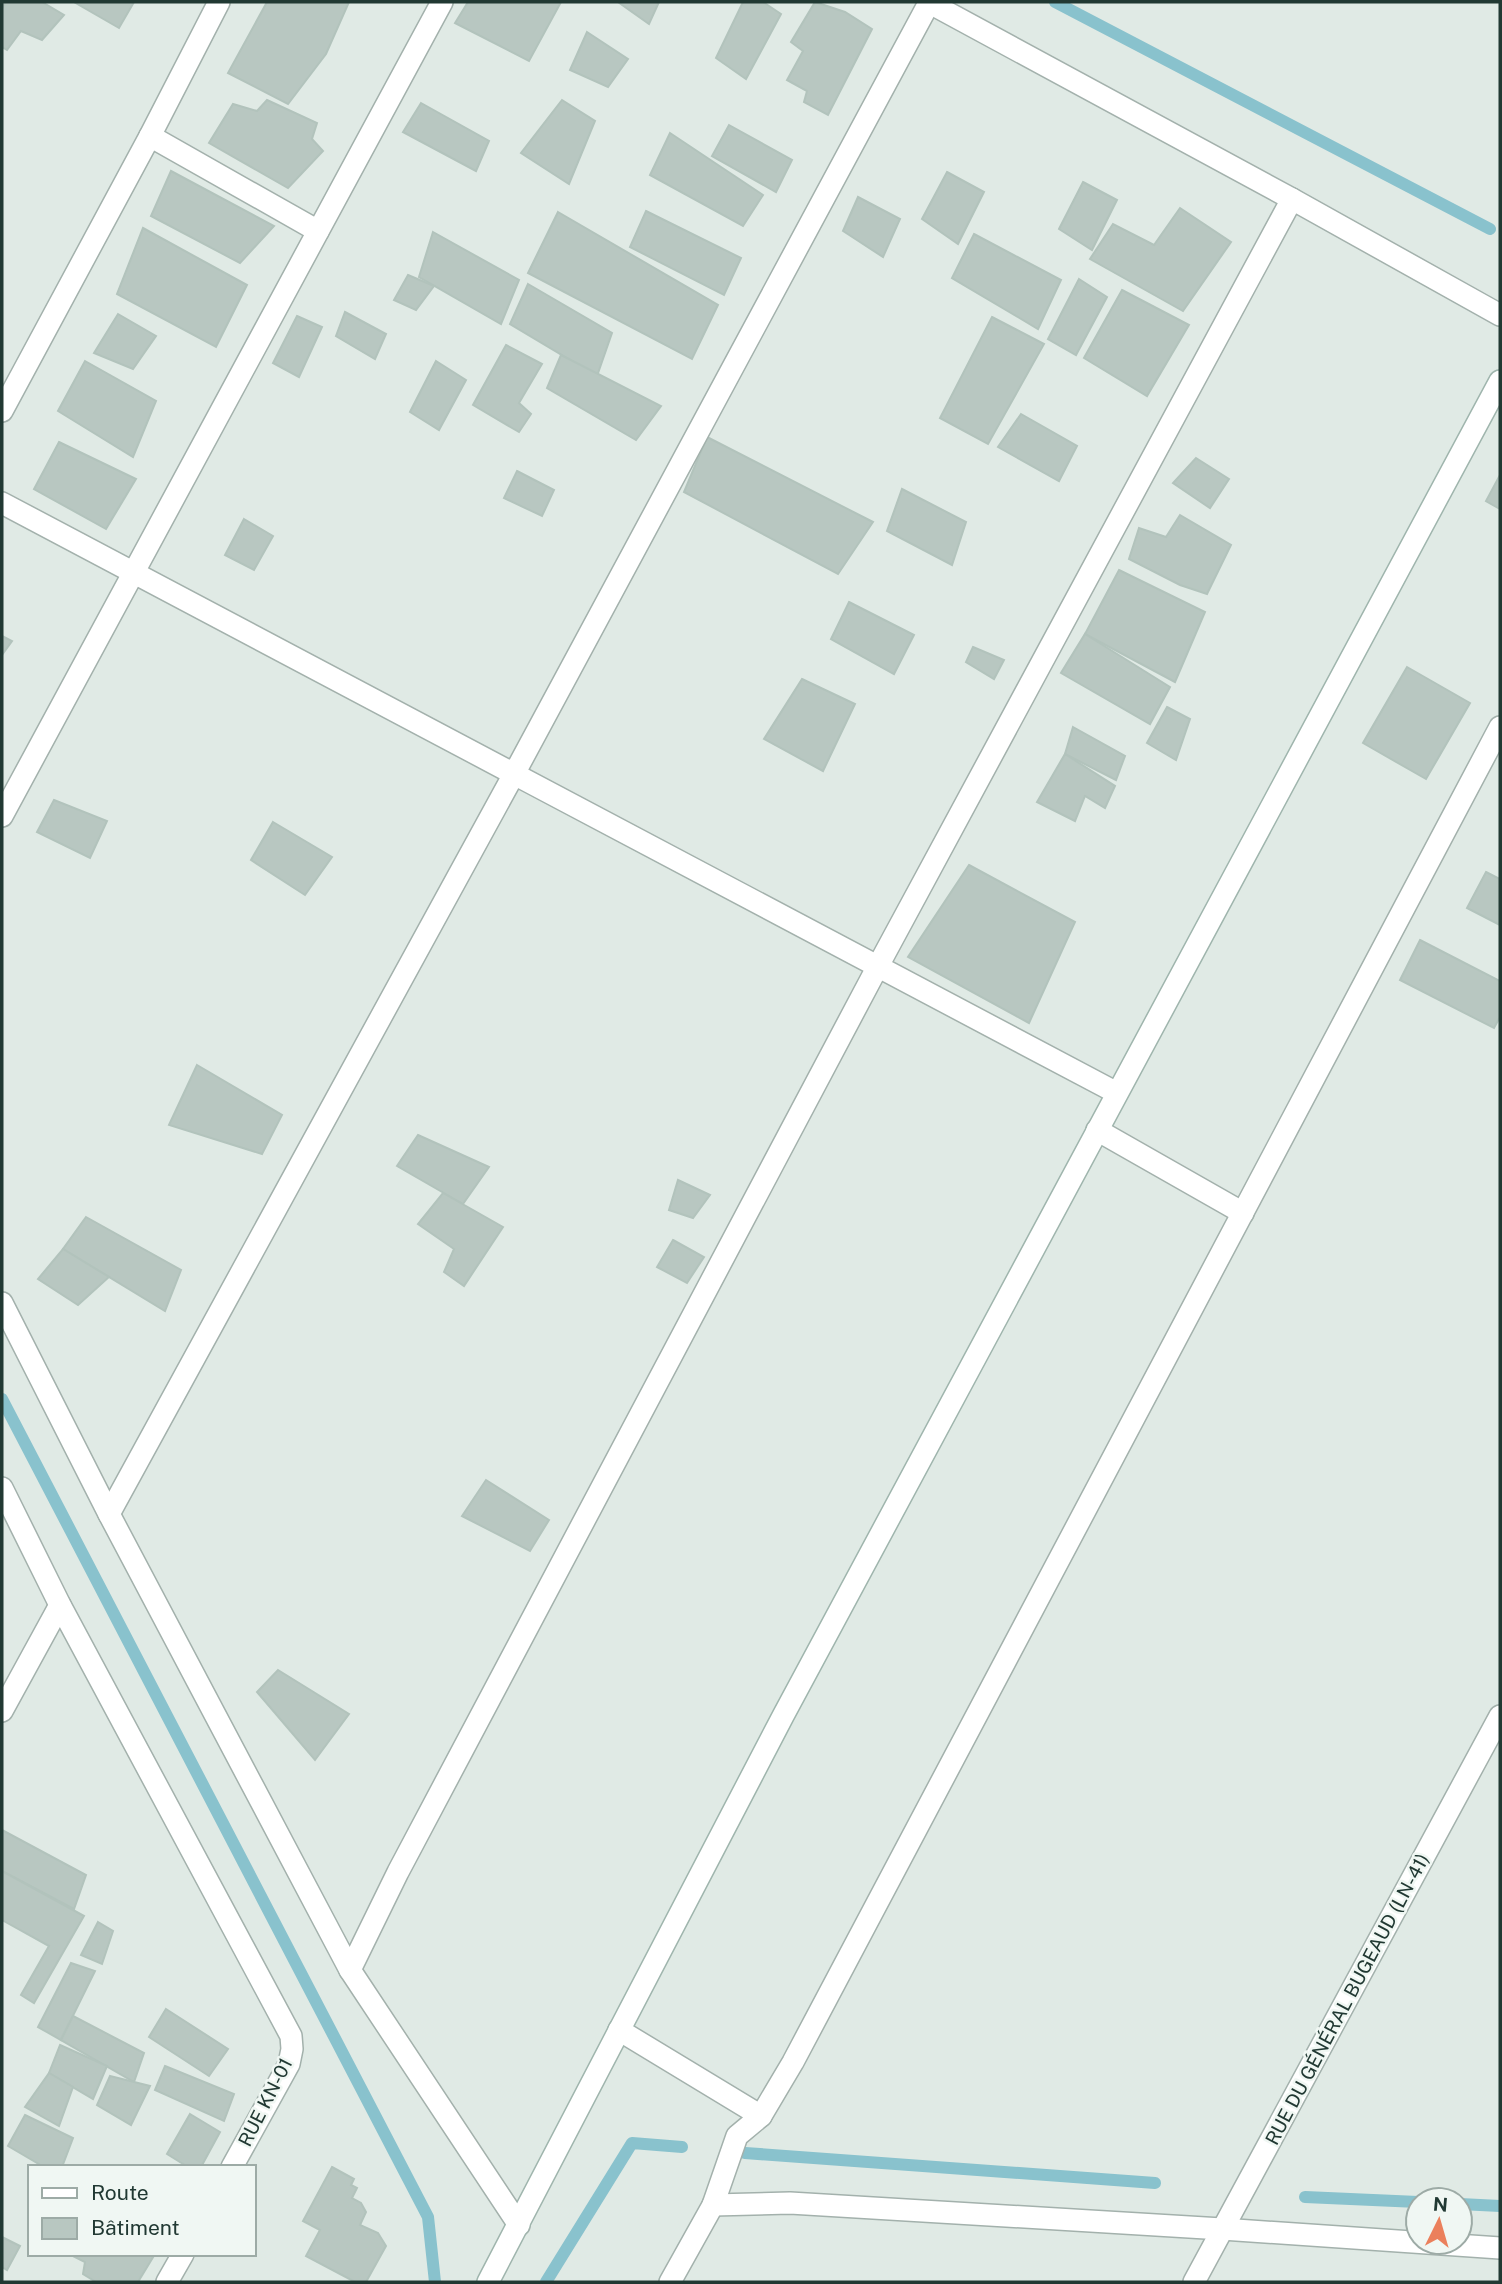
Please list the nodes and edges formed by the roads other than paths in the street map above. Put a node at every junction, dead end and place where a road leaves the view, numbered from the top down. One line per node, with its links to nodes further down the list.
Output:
1 (219, 2): 4 (street)
2 (442, 2): 6 (street)
3 (929, 2): 5 (street); 13 (street)
4 (149, 136): 6 (street); 9 (street)
5 (1292, 199): 7 (street); 15 (street)
6 (318, 231): 11 (street)
7 (1500, 315)
8 (1500, 381): 16 (street)
9 (2, 411)
10 (2, 503): 11 (street)
11 (134, 572): 13 (street); 14 (street)
12 (1500, 727): 18 (street)
13 (514, 774): 15 (street); 21 (street)
14 (2, 816)
15 (878, 966): 16 (street); 25 (street)
16 (1117, 1093): 17 (street)
17 (1097, 1130): 18 (street); 26 (street)
18 (1243, 1213): 27 (street)
19 (2, 1303): 21 (street)
20 (2, 1488): 22 (street)
21 (109, 1514): 25 (street)
22 (60, 1605): 23 (street); 28 (street, RUE KN-01)
23 (2, 1711)
24 (1500, 1716): 31 (street, RUE DU GÉNÉRAL BUGEAUD (LN-41))
25 (350, 1970): 30 (street)
26 (620, 2030): 27 (street); 30 (street)
27 (761, 2116): 29 (street)
28 (233, 2165)
29 (713, 2205): 31 (street); 36 (street)
30 (519, 2225): 35 (street)
31 (1222, 2229): 32 (street); 37 (street, RUE DU GÉNÉRAL BUGEAUD (LN-41))
32 (1500, 2248)
33 (182, 2256): 34 (street)
34 (167, 2282)
35 (488, 2282)
36 (670, 2282)
37 (1194, 2282)

